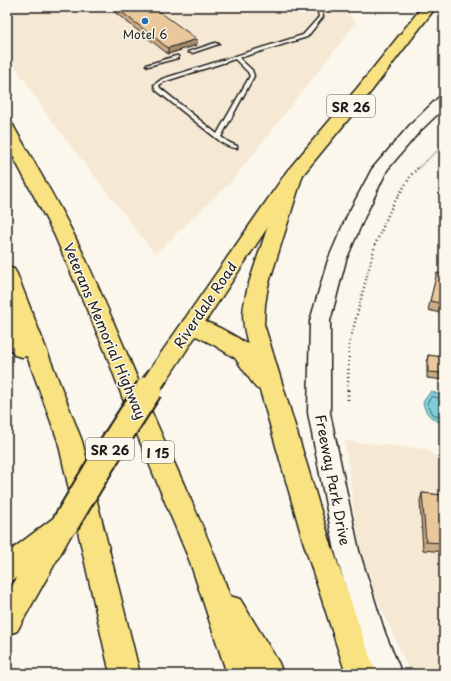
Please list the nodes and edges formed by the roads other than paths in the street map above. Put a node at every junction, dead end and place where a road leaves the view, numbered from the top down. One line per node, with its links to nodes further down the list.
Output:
1 (319, 7): 6 (lane)
2 (429, 7): 12 (main road, Riverdale Road / SR 26)
3 (217, 44): 4 (lane)
4 (190, 52)
5 (176, 56): 7 (lane)
6 (236, 58): 10 (lane); 10 (lane)
7 (148, 65)
8 (444, 100): 26 (street, Freeway Park Drive)
9 (7, 129): 19 (main road, Veterans Memorial Highway / I 15)
10 (218, 137): 11 (lane)
11 (235, 147)
12 (294, 174): 15 (main road, Riverdale Road / SR 26); 16 (main road)
13 (7, 274): 17 (main road)
14 (7, 319): 17 (main road)
15 (192, 325): 16 (main road); 18 (main road, Riverdale Road / SR 26, bridge)
16 (275, 398): 25 (main road)
17 (70, 441): 22 (main road)
18 (65, 524): 20 (main road); 21 (main road, Riverdale Road / SR 26)
19 (204, 562): 23 (main road, Veterans Memorial Highway / I 15); 24 (main road)
20 (7, 569)
21 (7, 621)
22 (125, 674)
23 (242, 674)
24 (268, 674)
25 (361, 674)
26 (388, 674)

